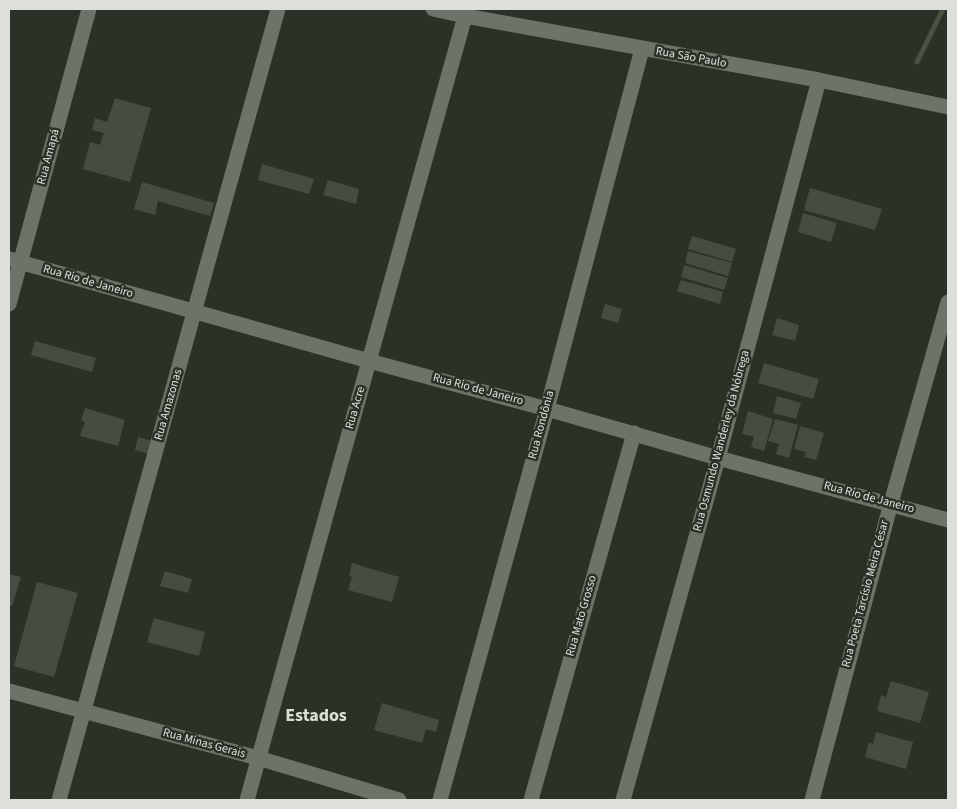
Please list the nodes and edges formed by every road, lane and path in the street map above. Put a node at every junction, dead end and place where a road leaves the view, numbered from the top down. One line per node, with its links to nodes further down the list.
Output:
1 (89, 9): 8 (street, Rua Amapá)
2 (278, 9): 11 (street, Rua Amazonas)
3 (433, 9): 4 (street, Rua São Paulo)
4 (465, 16): 5 (street, Rua São Paulo); 12 (street, Rua Acre)
5 (642, 49): 6 (street, Rua São Paulo); 13 (street, Rua Rondônia)
6 (819, 80): 7 (street, Rua São Paulo); 15 (street, Rua Osmundo Wanderley da Nóbrega)
7 (948, 107)
8 (14, 261): 10 (street, Rua Amapá); 11 (street, Rua Rio de Janeiro)
9 (948, 302): 16 (street, Rua Poeta Tarcísio Meira César)
10 (9, 304)
11 (195, 312): 12 (street, Rua Rio de Janeiro); 19 (street, Rua Amazonas)
12 (369, 361): 13 (street, Rua Rio de Janeiro); 20 (street, Rua Acre)
13 (547, 409): 14 (street, Rua Rio de Janeiro); 24 (street, Rua Rondônia)
14 (634, 432): 15 (street, Rua Rio de Janeiro); 25 (street, Rua Mato Grosso)
15 (718, 458): 16 (street, Rua Rio de Janeiro); 26 (street, Rua Osmundo Wanderley da Nóbrega)
16 (890, 503): 17 (street, Rua Rio de Janeiro); 27 (street, Rua Poeta Tarcísio Meira César)
17 (948, 520)
18 (9, 691): 19 (street, Rua Minas Gerais)
19 (83, 711): 20 (street, Rua Minas Gerais); 21 (street, Rua Amazonas)
20 (258, 758): 22 (street, Rua Acre); 23 (street, Rua Minas Gerais)
21 (59, 800)
22 (247, 800)
23 (399, 800)
24 (440, 800)
25 (531, 800)
26 (623, 800)
27 (812, 800)

